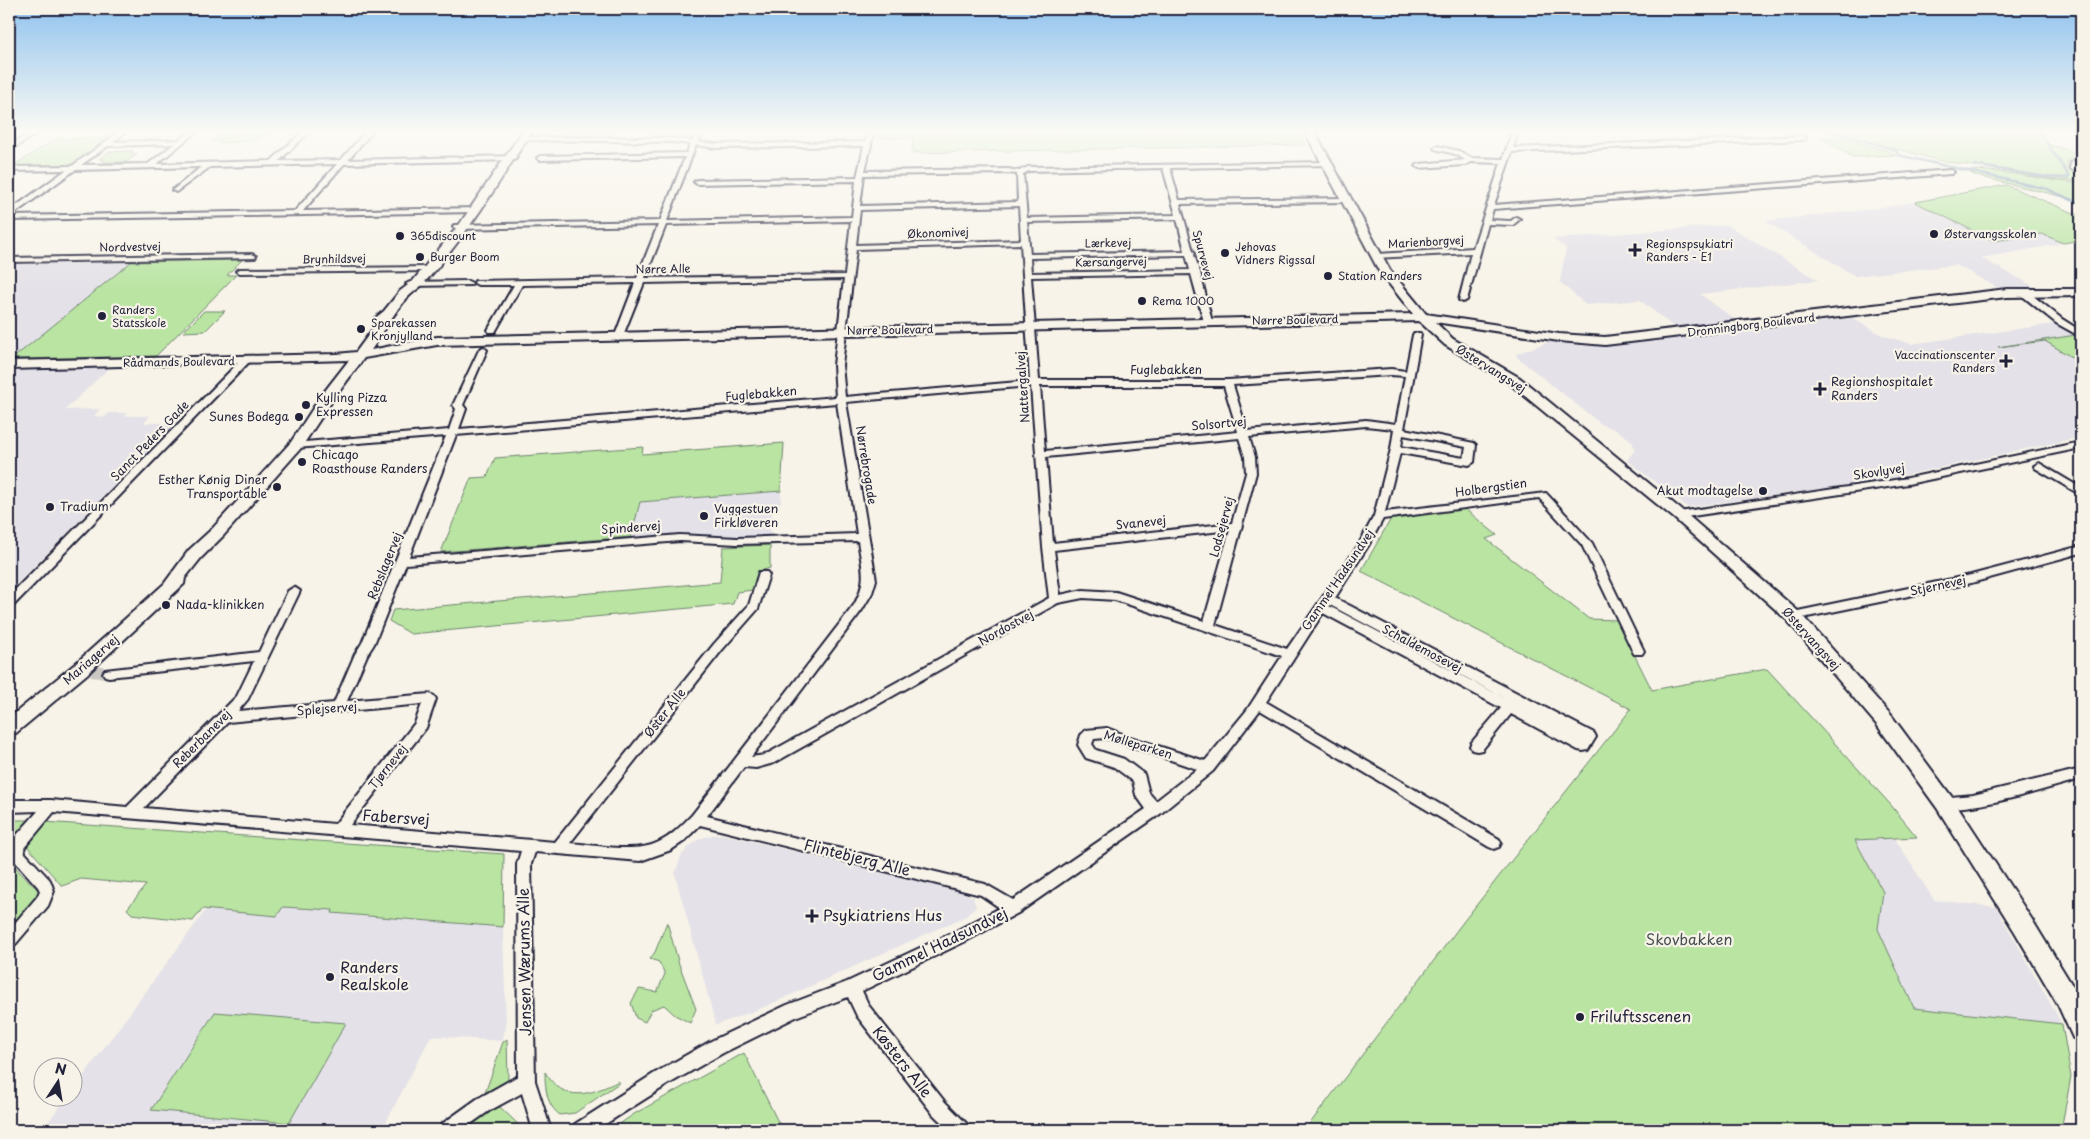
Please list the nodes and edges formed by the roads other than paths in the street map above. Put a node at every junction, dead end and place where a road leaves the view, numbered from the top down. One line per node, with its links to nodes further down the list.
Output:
1 (50, 185): 20 (street)
2 (182, 185): 12 (street)
3 (322, 185): 19 (street)
4 (491, 185): 18 (street, Mariagervej)
5 (678, 185): 27 (street)
6 (859, 185): 17 (street, Nørrebrogade)
7 (1021, 185): 15 (street, Nattergalvej)
8 (1171, 185): 14 (street, Spurvevej)
9 (1339, 185): 13 (street)
10 (1497, 185): 16 (street, Marienborgvej)
11 (1787, 185): 16 (street)
12 (176, 190)
13 (1347, 200): 14 (street); 35 (street)
14 (1176, 202): 21 (street, Spurvevej)
15 (1023, 204): 17 (street); 25 (street, Nattergalvej)
16 (1490, 207): 26 (street, Marienborgvej)
17 (856, 208): 24 (street, Nørrebrogade)
18 (473, 210): 19 (street); 28 (street, Mariagervej)
19 (298, 212): 22 (street)
20 (9, 214)
21 (1181, 217): 25 (street); 32 (street, Spurvevej)
22 (9, 218)
23 (1516, 218): 26 (street)
24 (855, 219): 27 (street); 30 (street, Nørrebrogade)
25 (1024, 220): 29 (street, Nattergalvej)
26 (1485, 222): 31 (street, Marienborgvej)
27 (663, 223): 28 (street); 42 (street)
28 (460, 227): 37 (street, Mariagervej)
29 (1025, 242): 30 (street, Økonomivej); 34 (street, Nattergalvej)
30 (851, 247): 41 (street, Nørrebrogade)
31 (1476, 250): 35 (street, Marienborgvej); 49 (street, Marienborgvej)
32 (1191, 253): 34 (street, Lærkevej); 39 (street, Spurvevej)
33 (252, 256): 36 (street, Nordvestvej)
34 (1026, 256): 40 (street, Nattergalvej)
35 (1378, 256): 50 (street)
36 (9, 260)
37 (425, 269): 38 (street, Brynhildsvej); 46 (street, Mariagervej)
38 (240, 271)
39 (1196, 272): 40 (street, Kærsangervej); 51 (street, Spurvevej)
40 (1027, 275): 52 (street, Nattergalvej)
41 (848, 277): 42 (street, Nørre Alle); 54 (street, Nørrebrogade)
42 (640, 281): 45 (street, Nørre Alle); 57 (street)
43 (468, 283): 46 (street)
44 (478, 283): 45 (street, Nørre Alle)
45 (519, 283): 53 (street)
46 (410, 287): 59 (street, Mariagervej)
47 (2023, 292): 48 (street, Dronningborg Boulevard); 50 (street, Dronningborg Boulevard); 55 (street)
48 (2081, 292)
49 (1463, 300)
50 (1422, 317): 51 (street, Nørre Boulevard); 76 (street, Østervangsvej)
51 (1208, 322): 52 (street, Nørre Boulevard)
52 (1032, 327): 54 (street, Nørre Boulevard); 63 (street, Nattergalvej)
53 (492, 330)
54 (842, 331): 57 (street, Nørre Boulevard); 66 (street, Nørrebrogade)
55 (2081, 334)
56 (1417, 335): 62 (street, Gammel Hadsundvej)
57 (618, 338): 59 (street, Nørre Boulevard)
58 (483, 350): 68 (street, Rebslagervej)
59 (354, 356): 60 (street, Rådmands Boulevard); 65 (street, Mariagervej)
60 (246, 360): 61 (street, Rådmands Boulevard); 86 (street, Sanct Peders Gade)
61 (9, 365)
62 (1409, 374): 64 (street, Fuglebakken); 67 (street, Gammel Hadsundvej)
63 (1035, 382): 64 (street, Fuglebakken); 66 (street, Fuglebakken); 73 (street, Nattergalvej)
64 (1228, 383): 69 (street)
65 (326, 399): 70 (street, Mariagervej)
66 (841, 399): 68 (street, Fuglebakken); 79 (street, Nørrebrogade)
67 (1398, 429): 69 (street, Solsortvej); 72 (street, Gammel Hadsundvej); 72 (street)
68 (453, 432): 70 (street, Fuglebakken); 82 (street, Rebslagervej)
69 (1244, 434): 73 (street, Solsortvej); 78 (street, Lodsejervej)
70 (296, 444): 99 (street, Mariagervej)
71 (2081, 445): 76 (street, Skovlyvej)
72 (1396, 449): 77 (street, Gammel Hadsundvej)
73 (1041, 454): 80 (street, Nattergalvej)
74 (2040, 466): 75 (street)
75 (2081, 492)
76 (1679, 515): 88 (street, Østervangsvej)
77 (1379, 516): 87 (street, Gammel Hadsundvej); 90 (street, Holbergstien)
78 (1237, 526): 80 (street, Svanevej); 89 (street, Lodsejervej)
79 (863, 537): 82 (street, Spindervej); 101 (street, Nørrebrogade)
80 (1048, 547): 85 (street, Nattergalvej)
81 (2081, 550): 88 (street, Stjernevej)
82 (401, 561): 97 (street, Rebslagervej)
83 (764, 575): 113 (street, Øster Alle)
84 (294, 591): 92 (street, Reberbanevej)
85 (1055, 600): 89 (street, Nordostvej); 101 (street, Nordostvej)
86 (9, 603)
87 (1325, 603): 91 (street, Gammel Hadsundvej); 96 (street, Schaldemosevej)
88 (1793, 616): 104 (street, Østervangsvej)
89 (1209, 626): 91 (street, Nordostvej)
90 (1638, 650)
91 (1289, 654): 95 (street, Gammel Hadsundvej)
92 (262, 656): 93 (street); 98 (street, Reberbanevej)
93 (109, 673)
94 (430, 699): 97 (street, Splejservej); 110 (street, Tjørnevej)
95 (1258, 702): 102 (street, Gammel Hadsundvej); 111 (street)
96 (1513, 703): 96 (street, Schaldemosevej); 100 (street)
97 (338, 708): 98 (street, Splejservej)
98 (224, 717): 108 (street, Reberbanevej)
99 (9, 728)
100 (1477, 746)
101 (740, 762): 109 (street, Fabersvej)
102 (1208, 767): 107 (street, Gammel Hadsundvej); 107 (street, Mølleparken)
103 (2081, 774): 104 (street)
104 (1944, 802): 117 (street, Østervangsvej)
105 (9, 806): 106 (street, Fabersvej)
106 (51, 806): 108 (street, Fabersvej); 115 (street)
107 (1155, 810): 114 (street, Gammel Hadsundvej)
108 (130, 813): 110 (street, Fabersvej)
109 (697, 819): 113 (street, Fabersvej); 114 (street, Flintebjerg Alle)
110 (338, 830): 112 (street, Fabersvej)
111 (1494, 843)
112 (530, 845): 113 (street, Fabersvej); 118 (street, Jensen Wærums Alle)
113 (559, 848)
114 (1012, 908): 116 (street, Gammel Hadsundvej)
115 (9, 941)
116 (852, 988): 121 (street, Gammel Hadsundvej); 122 (street, Køsters Alle)
117 (2081, 1030)
118 (527, 1081): 119 (street); 120 (street, Jensen Wærums Alle)
119 (448, 1130)
120 (542, 1130)
121 (581, 1130)
122 (961, 1130)

